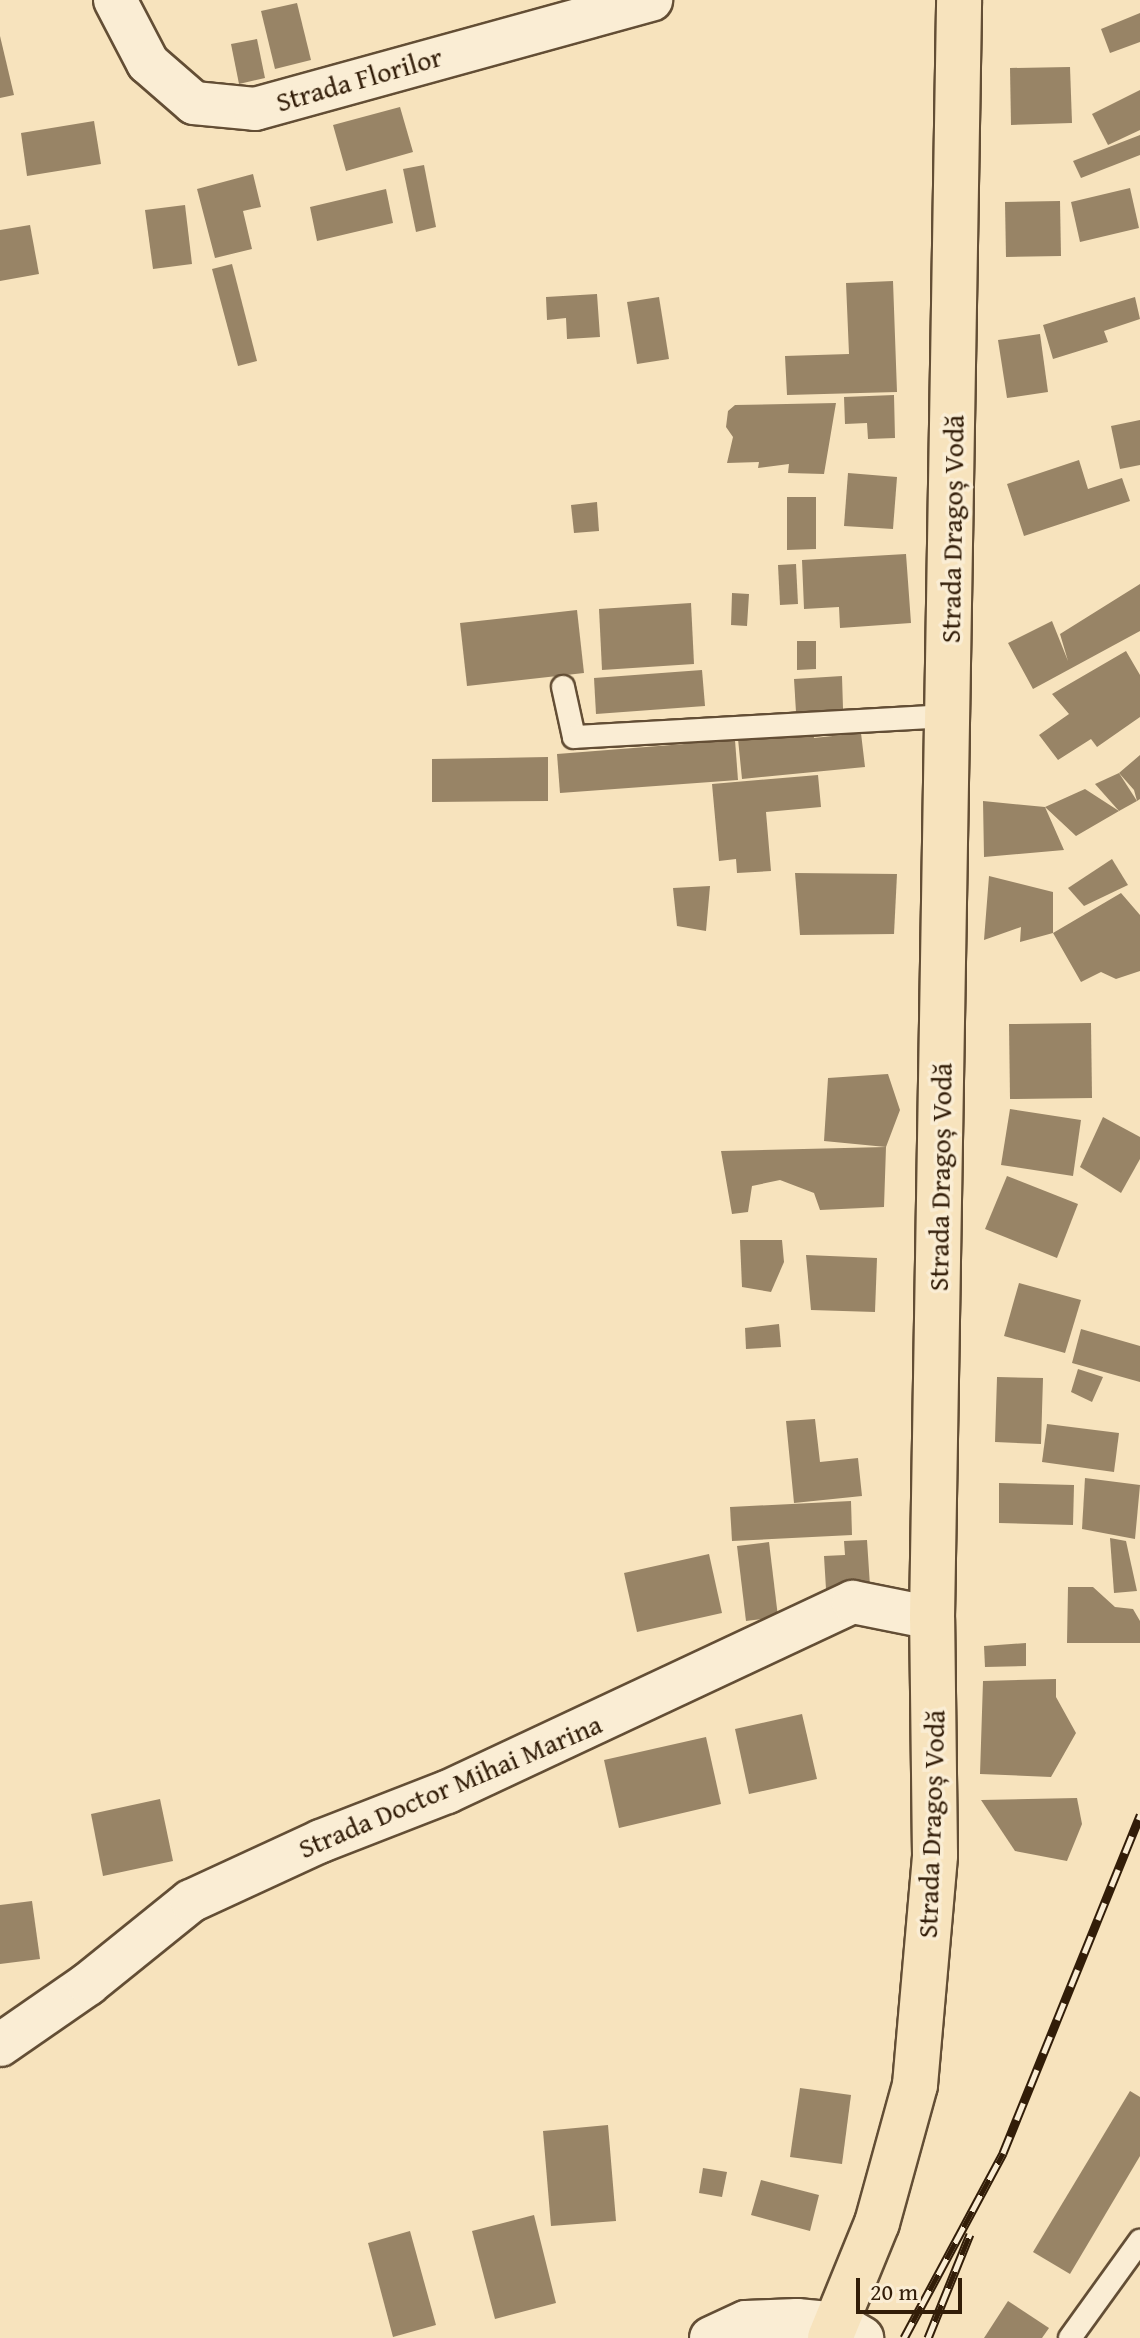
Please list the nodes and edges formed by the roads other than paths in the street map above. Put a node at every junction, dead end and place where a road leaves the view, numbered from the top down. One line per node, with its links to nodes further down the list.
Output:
1 (115, 0): 2 (street, Strada Florilor)
2 (651, 0)
3 (959, 0): 5 (main road, Strada Dragoș Vodă)
4 (563, 687): 5 (lane)
5 (950, 716): 6 (main road, Strada Dragoș Vodă)
6 (932, 1618): 7 (street, Strada Doctor Mihai Marina); 9 (main road, Strada Dragoș Vodă)
7 (0, 2045)
8 (1140, 2241): 11 (lane)
9 (844, 2333): 10 (street)
10 (711, 2338)
11 (1070, 2338)

